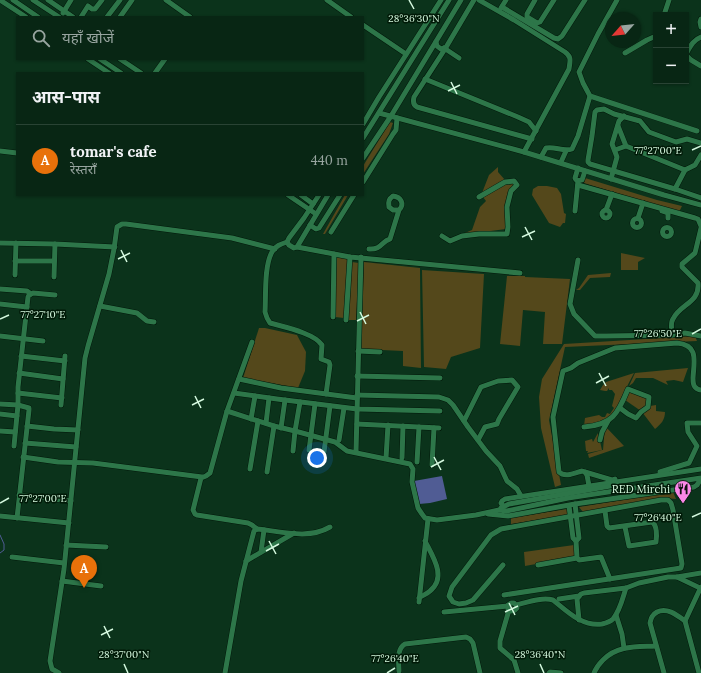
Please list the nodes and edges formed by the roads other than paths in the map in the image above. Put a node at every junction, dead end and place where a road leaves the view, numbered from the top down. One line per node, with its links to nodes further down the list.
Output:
1 (0, 0): 25 (street)
2 (13, 0): 26 (street)
3 (33, 0): 27 (street)
4 (48, 0): 23 (street)
5 (71, 0): 23 (street)
6 (102, 0): 30 (street)
7 (120, 0): 31 (street)
8 (132, 0): 32 (street)
9 (166, 0): 33 (street)
10 (327, 0): 34 (street)
11 (441, 0): 36 (street)
12 (450, 0): 37 (street)
13 (461, 0): 42 (street)
14 (474, 0): 43 (street)
15 (479, 0): 22 (street)
16 (506, 0): 22 (street)
17 (535, 0): 18 (street)
18 (554, 0)
19 (585, 0): 22 (street)
20 (617, 0): 59 (street)
21 (669, 0): 24 (street)
22 (501, 9): 67 (street)
23 (64, 11): 28 (street); 29 (street)
24 (665, 12)
25 (24, 16)
26 (37, 16)
27 (57, 16)
28 (60, 16)
29 (72, 16)
30 (82, 16)
31 (108, 16)
32 (122, 16)
33 (189, 16)
34 (351, 16)
35 (701, 19): 39 (street)
36 (429, 20): 37 (street); 46 (street)
37 (434, 24): 60 (street)
38 (364, 26): 46 (street)
39 (701, 27)
40 (701, 36): 44 (street)
41 (653, 37): 45 (street)
42 (436, 42): 43 (street); 61 (street)
43 (445, 49): 47 (street); 58 (street)
44 (689, 50)
45 (625, 53)
46 (406, 54): 64 (street)
47 (459, 58)
48 (689, 58): 53 (street)
49 (90, 60): 54 (street)
50 (102, 60): 55 (street)
51 (122, 60): 56 (street)
52 (164, 60): 57 (street)
53 (701, 66)
54 (108, 72)
55 (120, 72)
56 (140, 72)
57 (156, 72)
58 (425, 79): 67 (street); 69 (street)
59 (590, 96): 66 (street); 74 (street)
60 (379, 113): 61 (street); 68 (street)
61 (391, 116): 63 (street); 78 (street)
62 (624, 116): 65 (street); 70 (street); 84 (street)
63 (398, 118): 75 (street); 85 (street)
64 (364, 122)
65 (618, 126): 71 (street); 72 (street)
66 (697, 130)
67 (536, 131): 69 (street)
68 (364, 136)
69 (532, 139): 75 (street)
70 (701, 143)
71 (626, 146): 72 (street); 82 (street)
72 (615, 150): 84 (street)
73 (0, 151): 76 (street)
74 (566, 151): 79 (street); 80 (street)
75 (524, 152): 79 (street)
76 (16, 153)
77 (701, 155): 82 (street)
78 (364, 156)
79 (542, 157): 80 (street)
80 (560, 162): 81 (street)
81 (578, 168): 83 (street); 87 (street)
82 (685, 170): 88 (street)
83 (585, 171): 86 (street); 87 (street)
84 (614, 171): 86 (street); 88 (street)
85 (364, 179)
86 (611, 179): 100 (street)
87 (578, 183): 96 (street); 104 (street)
88 (675, 189): 97 (street)
89 (289, 196): 101 (street)
90 (302, 196): 98 (street)
91 (318, 196): 98 (street)
92 (327, 196): 106 (street)
93 (339, 196): 110 (street)
94 (353, 196): 113 (street)
95 (479, 197): 114 (street)
96 (612, 197): 99 (street); 103 (street)
97 (701, 198)
98 (313, 204): 101 (street)
99 (642, 204): 105 (street); 107 (street); 108 (street)
100 (701, 205)
101 (309, 210): 106 (street); 116 (street)
102 (399, 210): 122 (street)
103 (606, 210)
104 (575, 212)
105 (673, 212): 109 (street); 112 (street)
106 (316, 214): 110 (street)
107 (638, 218)
108 (668, 218)
109 (699, 220): 111 (street)
110 (310, 225): 120 (street)
111 (701, 227): 141 (street)
112 (668, 228)
113 (331, 232)
114 (442, 236)
115 (0, 242): 117 (street)
116 (287, 242): 120 (street); 121 (street)
117 (16, 243): 118 (street); 126 (street)
118 (55, 244): 119 (street); 128 (street)
119 (115, 247): 121 (street); 136 (street)
120 (296, 247): 123 (street)
121 (275, 249): 158 (street)
122 (369, 249)
123 (334, 254): 124 (street); 138 (street)
124 (350, 257): 125 (street); 139 (street)
125 (361, 258): 129 (street); 147 (street)
126 (15, 260): 128 (street); 130 (street)
127 (578, 260): 141 (street)
128 (54, 261): 131 (street)
129 (520, 273)
130 (14, 275)
131 (54, 276)
132 (0, 289): 133 (street)
133 (31, 294): 134 (street); 137 (street)
134 (55, 295)
135 (0, 304): 137 (street)
136 (100, 306): 140 (street); 191 (street)
137 (27, 307): 144 (street)
138 (333, 317)
139 (346, 320)
140 (154, 322)
141 (672, 335): 143 (street)
142 (0, 336): 144 (street)
143 (701, 336)
144 (23, 339): 145 (street); 149 (street)
145 (43, 341)
146 (252, 342): 154 (street)
147 (358, 351): 148 (street); 151 (street)
148 (380, 352)
149 (21, 356): 150 (street); 153 (street)
150 (19, 373): 153 (street); 156 (street)
151 (357, 376): 152 (street); 160 (street)
152 (440, 378)
153 (63, 379): 161 (street)
154 (240, 379): 157 (street); 158 (street)
155 (701, 390): 216 (street)
156 (18, 392): 161 (street); 167 (street)
157 (234, 393): 159 (street); 173 (street)
158 (326, 394): 160 (street)
159 (254, 396): 162 (street); 178 (street)
160 (357, 397): 172 (street); 180 (street)
161 (62, 398): 168 (street)
162 (270, 398): 163 (street); 181 (street)
163 (285, 400): 164 (street); 190 (street)
164 (300, 402): 166 (street); 193 (street)
165 (0, 404): 167 (street)
166 (315, 404): 169 (street); 195 (street)
167 (18, 405): 176 (street); 184 (street)
168 (61, 405)
169 (330, 406): 170 (street); 196 (street)
170 (344, 408): 172 (street); 197 (street)
171 (620, 408): 171 (street); 177 (street)
172 (357, 409): 174 (street); 183 (street)
173 (227, 411): 178 (street); 217 (street)
174 (440, 411)
175 (0, 414): 176 (street)
176 (17, 416): 194 (street)
177 (611, 418): 189 (street); 199 (street)
178 (251, 419): 179 (street)
179 (258, 421): 181 (street); 213 (street)
180 (464, 421): 198 (street); 198 (street)
181 (266, 423): 185 (street)
182 (701, 423): 216 (street)
183 (357, 424): 186 (street); 206 (street)
184 (27, 426): 191 (street); 200 (street)
185 (274, 426): 190 (street); 215 (street)
186 (388, 426): 187 (street); 208 (street)
187 (403, 426): 188 (street); 209 (street)
188 (419, 427): 210 (street); 212 (street)
189 (584, 427)
190 (281, 428): 193 (street)
191 (78, 430): 202 (street)
192 (0, 431): 194 (street)
193 (295, 431): 195 (street); 204 (street)
194 (15, 432): 201 (street)
195 (310, 436): 196 (street); 203 (street)
196 (325, 440): 205 (street); 206 (street)
197 (339, 440)
198 (478, 440): 221 (street)
199 (600, 440)
200 (25, 443): 202 (street); 207 (street)
201 (14, 446)
202 (76, 447): 211 (street)
203 (309, 450)
204 (293, 451)
205 (324, 452)
206 (356, 452): 208 (street)
207 (23, 457): 211 (street); 220 (street)
208 (386, 458): 232 (street)
209 (402, 458)
210 (417, 462)
211 (75, 463): 217 (street); 223 (street)
212 (432, 465)
213 (250, 469)
214 (701, 470): 219 (street); 222 (street)
215 (266, 472)
216 (585, 472): 219 (street)
217 (202, 477): 236 (street)
218 (701, 479): 222 (street); 224 (street)
219 (589, 486): 221 (street)
220 (19, 495): 223 (street); 231 (street)
221 (521, 496): 226 (street)
222 (549, 499): 226 (street)
223 (71, 502): 233 (street)
224 (575, 504): 225 (street); 230 (street)
225 (569, 506): 228 (street); 230 (street)
226 (501, 508): 228 (street)
227 (605, 511): 230 (street); 234 (street); 251 (street)
228 (485, 514): 232 (street)
229 (0, 516): 231 (street)
230 (573, 516): 244 (street); 248 (street)
231 (17, 518): 233 (street)
232 (428, 519): 239 (street)
233 (68, 523): 240 (street)
234 (625, 526): 234 (street)
235 (330, 527): 238 (street)
236 (257, 529): 237 (street); 245 (street)
237 (264, 530): 238 (street); 242 (street)
238 (294, 533): 242 (street)
239 (425, 541): 239 (street)
240 (66, 545): 241 (street); 246 (street)
241 (106, 547)
242 (261, 552): 245 (street)
243 (12, 557): 246 (street)
244 (577, 558): 247 (street); 251 (street)
245 (246, 561): 268 (street)
246 (64, 563): 252 (street)
247 (538, 564)
248 (504, 565)
249 (701, 573): 250 (street)
250 (676, 578): 254 (street); 255 (street)
251 (610, 579): 256 (street)
252 (62, 581): 253 (street); 267 (street)
253 (101, 586)
254 (700, 587): 263 (street)
255 (626, 588): 257 (street); 261 (street)
256 (504, 595)
257 (579, 596): 258 (street); 262 (street)
258 (559, 599)
259 (508, 608): 260 (street); 262 (street); 270 (street)
260 (444, 612)
261 (616, 615): 262 (street); 265 (street)
262 (579, 620)
263 (685, 621): 264 (street); 275 (street)
264 (656, 646): 265 (street); 274 (street)
265 (624, 648): 273 (street)
266 (399, 671): 269 (street)
267 (60, 673)
268 (225, 673)
269 (480, 673)
270 (518, 673)
271 (549, 673): 272 (street)
272 (561, 673)
273 (594, 673)
274 (664, 673)
275 (698, 673)

